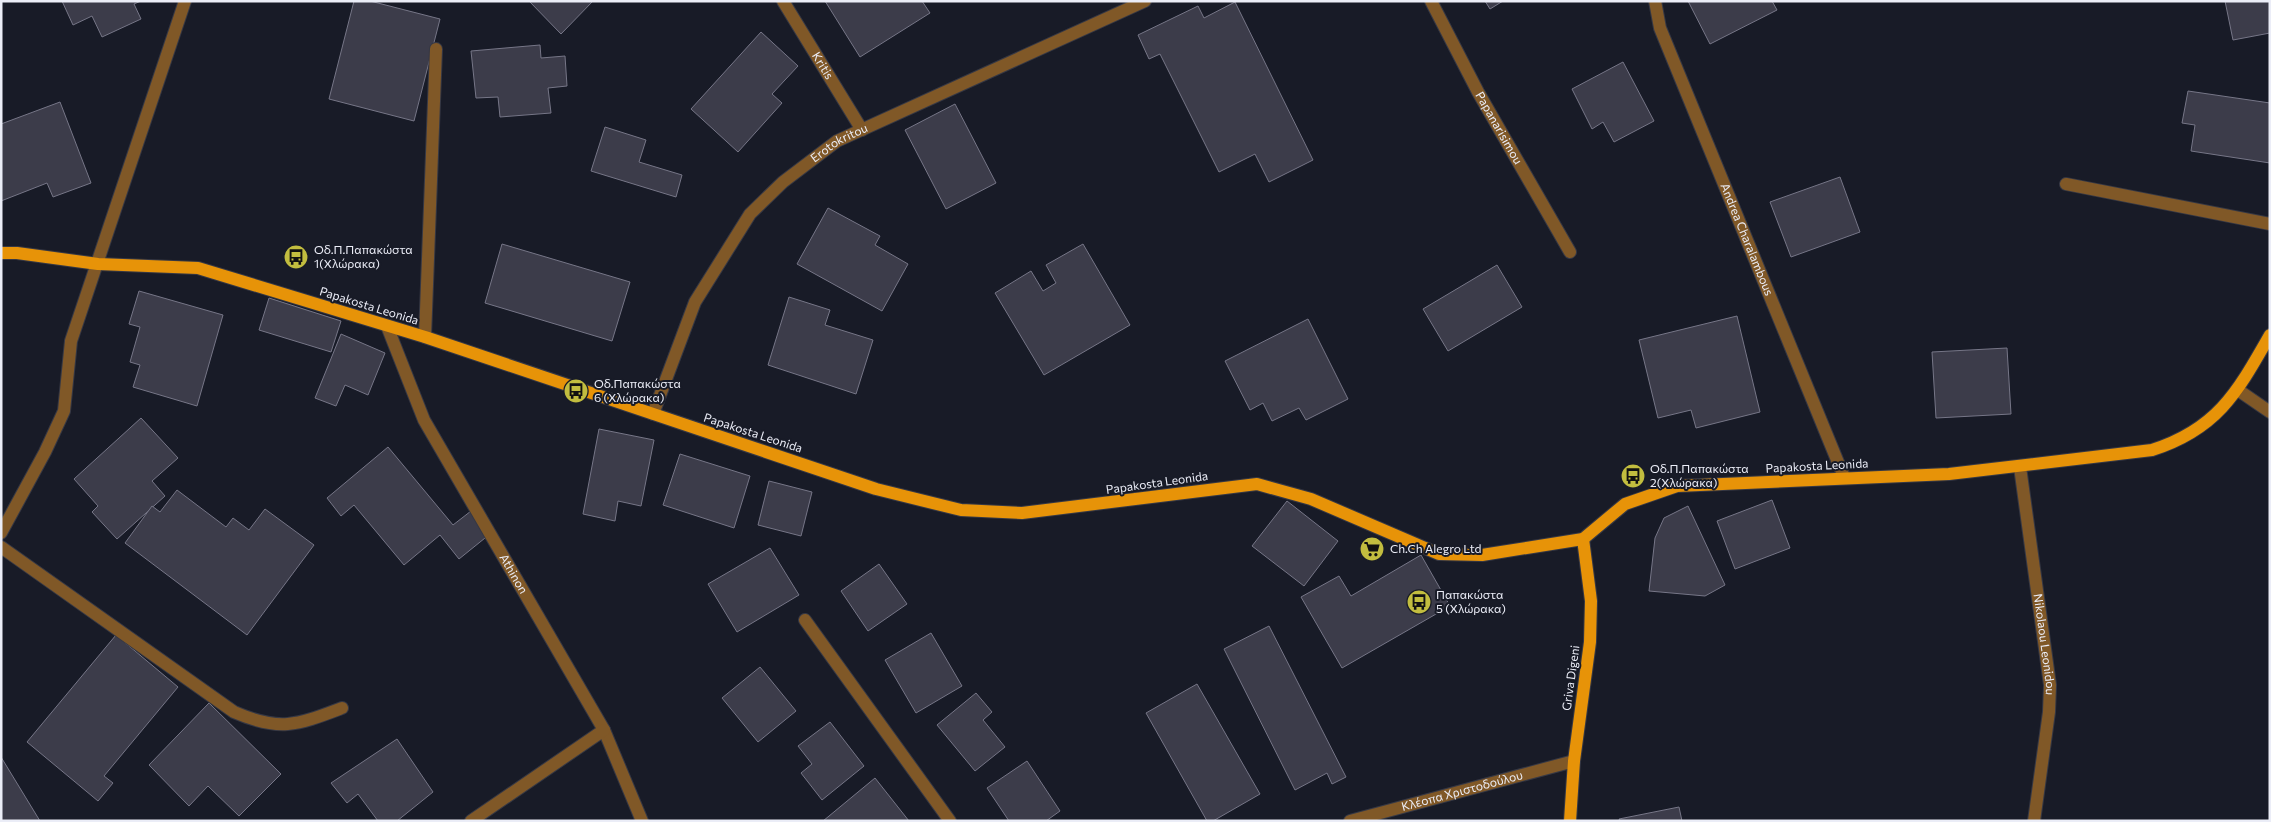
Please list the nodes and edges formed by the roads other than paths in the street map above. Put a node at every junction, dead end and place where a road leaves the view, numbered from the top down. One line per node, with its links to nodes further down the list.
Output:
1 (185, 1): 12 (street)
2 (783, 1): 7 (street, Kritis)
3 (1145, 1): 7 (street, Erotokritou)
4 (1431, 1): 10 (street, Papanarisimou)
5 (1655, 1): 20 (street, Andrea Charalambous)
6 (436, 49): 15 (street)
7 (862, 130): 18 (street, Erotokritou)
8 (2066, 184): 9 (street)
9 (2270, 224)
10 (1570, 252)
11 (1, 253): 12 (main road, Papakosta Leonida)
12 (98, 264): 13 (main road, Papakosta Leonida); 21 (street)
13 (387, 326): 15 (main road, Papakosta Leonida); 26 (street, Athinon)
14 (2270, 335): 16 (main road, Papakosta Leonida)
15 (425, 337): 18 (main road, Papakosta Leonida)
16 (2238, 390): 17 (street); 19 (main road, Papakosta Leonida)
17 (2270, 412)
18 (653, 414): 22 (main road, Papakosta Leonida)
19 (2020, 467): 20 (main road, Papakosta Leonida); 33 (street, Nikolaou Leonidou)
20 (1844, 477): 22 (main road, Papakosta Leonida)
21 (1, 533)
22 (1583, 539): 27 (main road, Griva Digeni)
23 (1, 547): 25 (street)
24 (805, 620): 30 (street)
25 (342, 708)
26 (604, 730): 28 (street); 29 (street, Athinon)
27 (1574, 761): 31 (street, Κλέοπα Χριστοδούλου); 32 (main road, Griva Digeni)
28 (472, 821)
29 (642, 821)
30 (950, 821)
31 (1350, 821)
32 (1570, 821)
33 (2034, 821)

